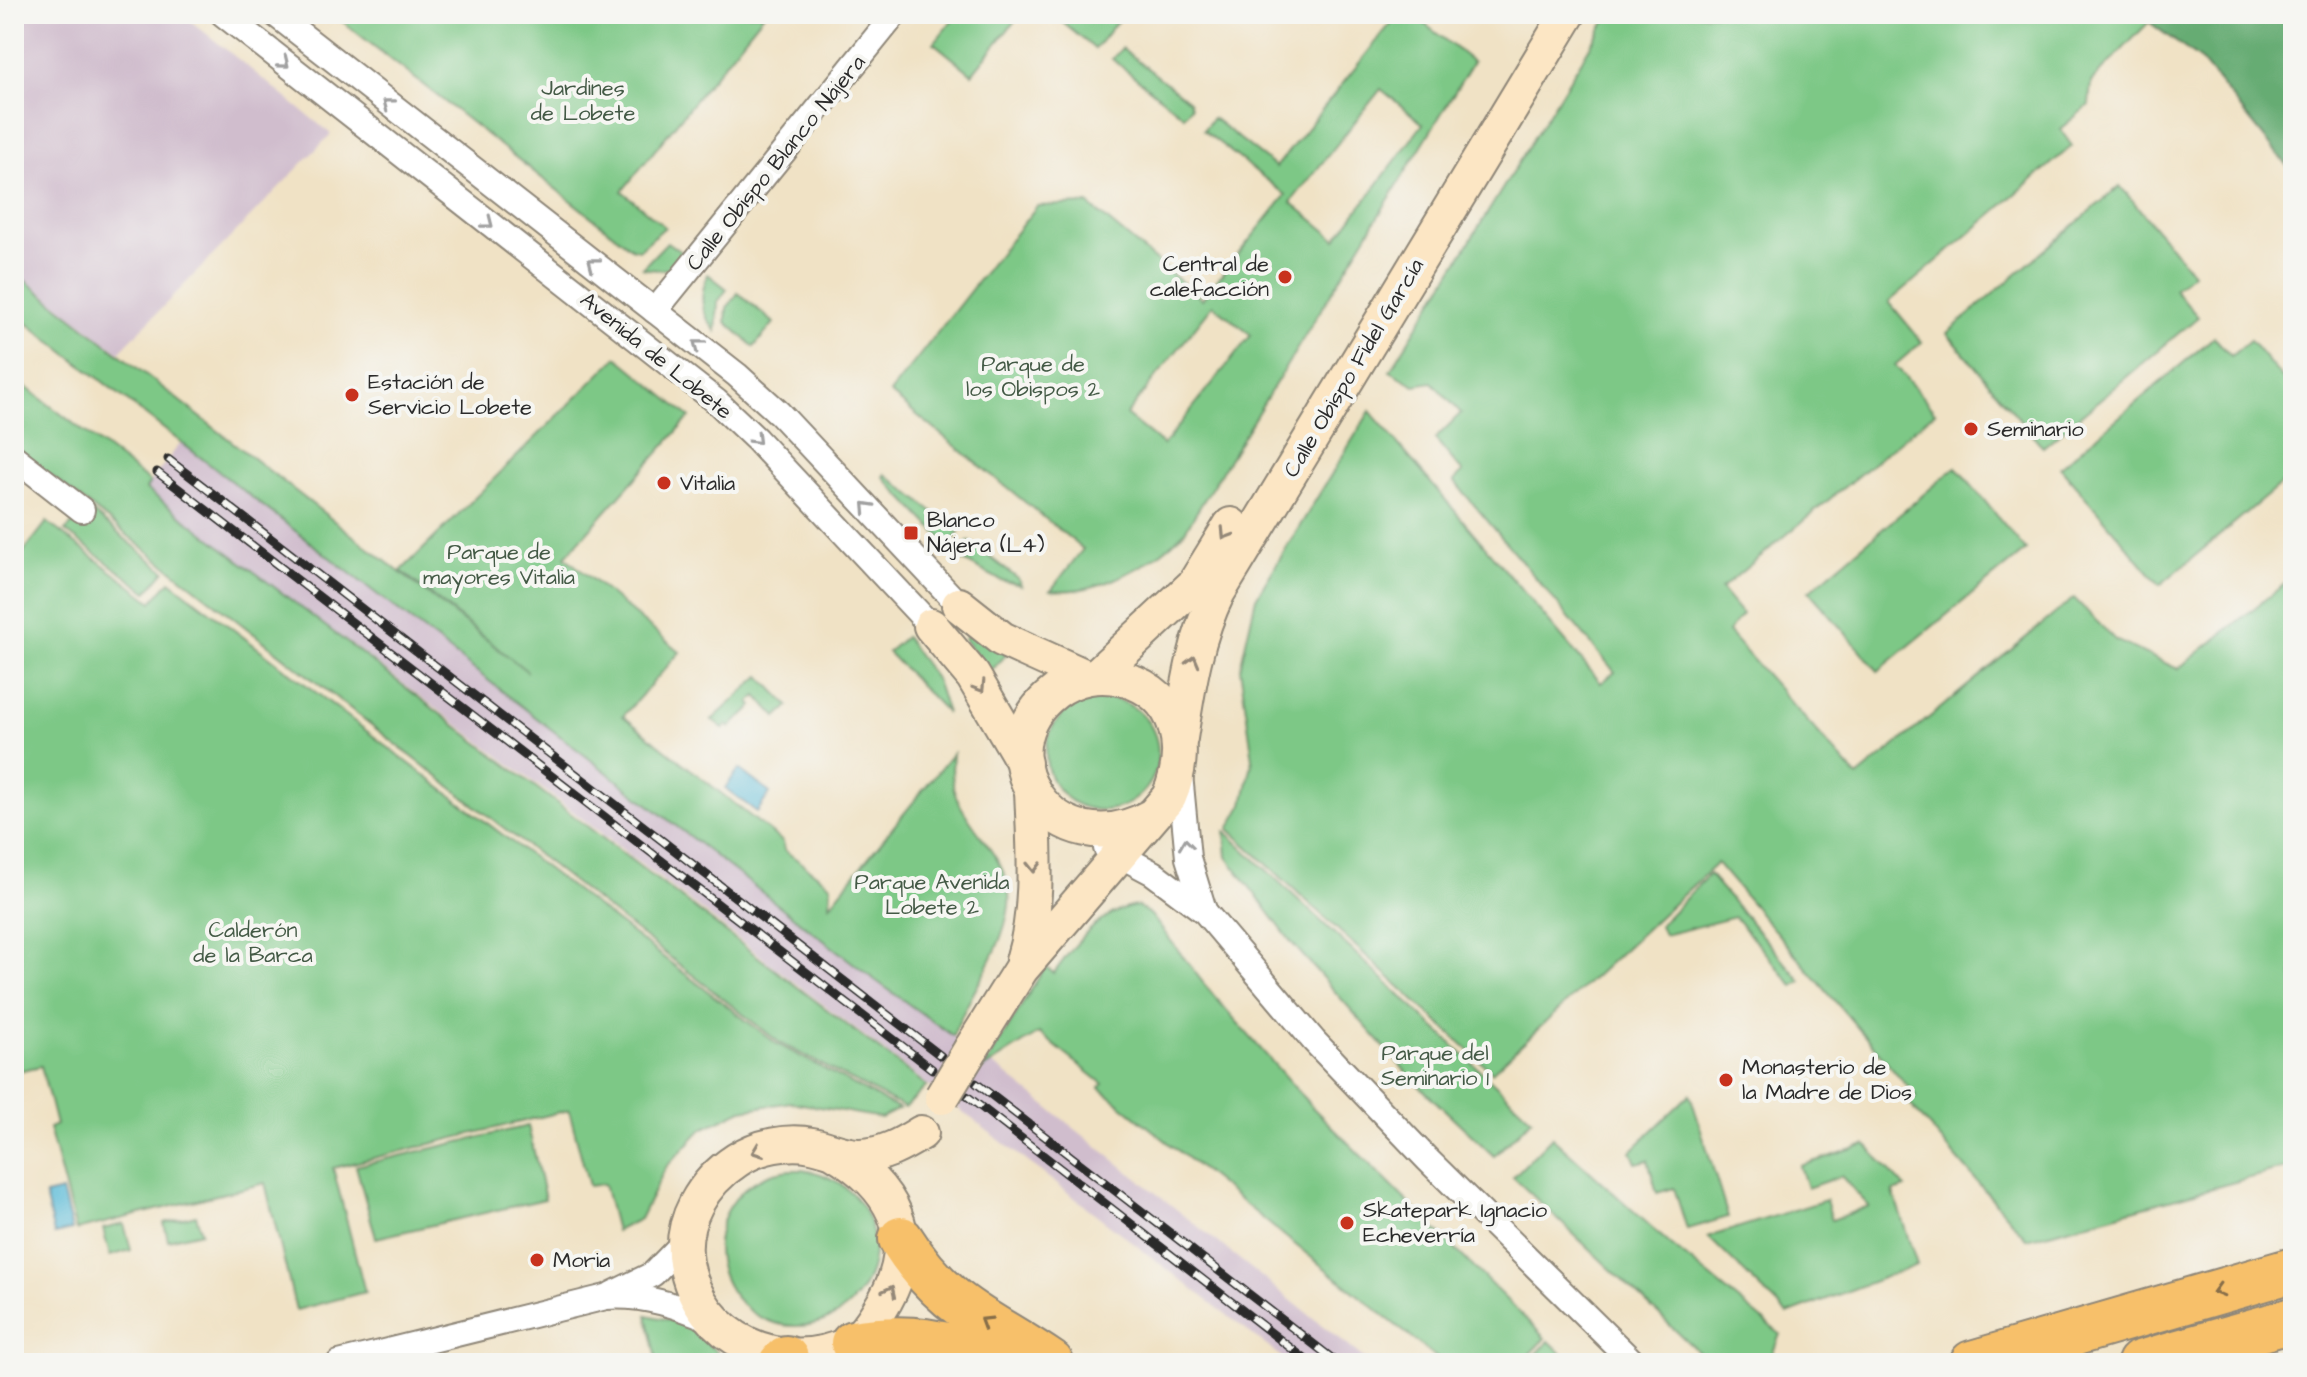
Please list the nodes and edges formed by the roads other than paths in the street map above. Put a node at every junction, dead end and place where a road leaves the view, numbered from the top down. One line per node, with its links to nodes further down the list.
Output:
1 (223, 14): 10 (street, Avenida de Lobete, one-way to 10)
2 (275, 14): 6 (street, Avenida de Lobete, one-way to 2)
3 (895, 14): 6 (street, Calle Obispo Blanco Nájera)
4 (1545, 14): 11 (main road, Calle Obispo Fidel García, one-way to 11)
5 (1568, 14): 12 (main road, Calle Obispo Fidel García, one-way to 5)
6 (655, 311): 9 (street, Avenida de Lobete, one-way to 6)
7 (14, 457): 8 (street)
8 (82, 510)
9 (959, 605): 11 (main road, Avenida de Lobete)
10 (931, 626): 14 (main road, Avenida de Lobete, one-way to 14)
11 (1091, 676): 12 (main road); 14 (main road)
12 (1180, 738): 13 (main road)
13 (1179, 773): 15 (main road); 18 (street, one-way to 13)
14 (1028, 776): 16 (main road); 19 (main road, one-way to 19)
15 (1152, 816): 16 (main road); 17 (main road)
16 (1085, 832): 17 (street)
17 (1117, 856): 18 (street); 19 (main road)
18 (1205, 912): 35 (street)
19 (1021, 969): 20 (main road, bridge)
20 (921, 1133): 21 (main road); 22 (main road)
21 (833, 1151): 22 (main road); 23 (main road, one-way to 23)
22 (898, 1226): 29 (main road, one-way to 22); 34 (highway, one-way to 22)
23 (686, 1240): 25 (street); 27 (main road)
24 (2293, 1270): 36 (highway, one-way to 36)
25 (606, 1297): 27 (street); 32 (street)
26 (2293, 1300): 30 (highway)
27 (709, 1319): 31 (main road)
28 (2293, 1320): 30 (highway)
29 (853, 1343): 31 (main road); 33 (highway)
30 (2155, 1358)
31 (783, 1361)
32 (339, 1363)
33 (994, 1363)
34 (1051, 1363)
35 (1634, 1363)
36 (1972, 1363)

